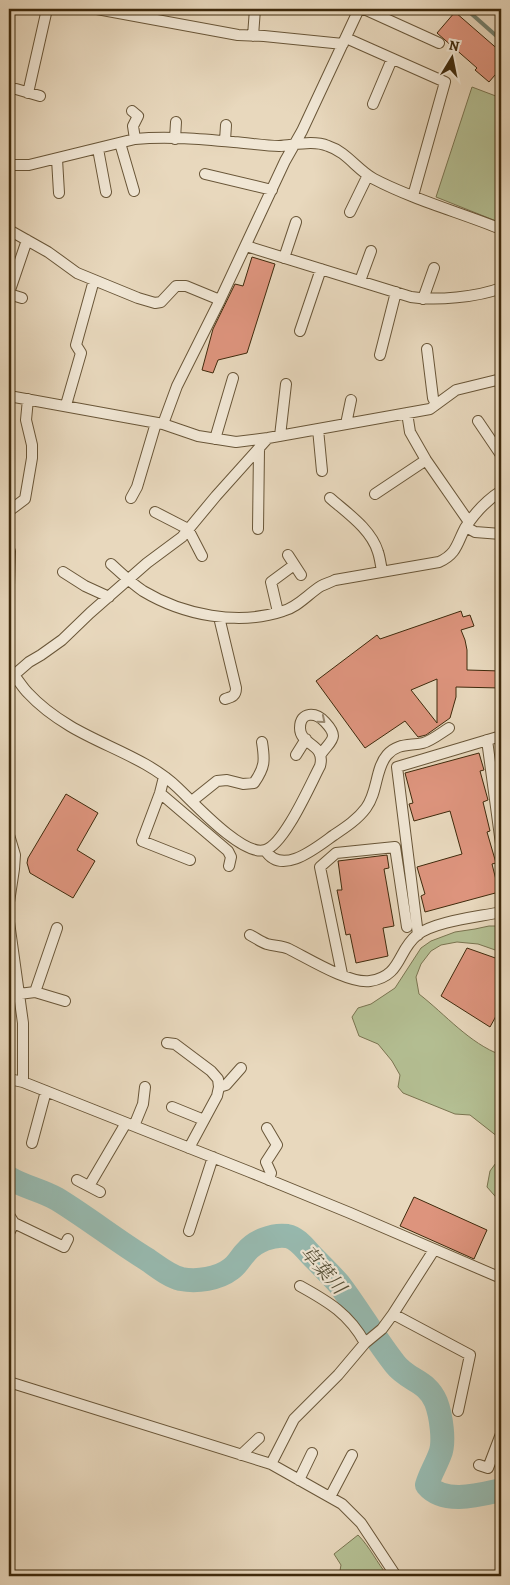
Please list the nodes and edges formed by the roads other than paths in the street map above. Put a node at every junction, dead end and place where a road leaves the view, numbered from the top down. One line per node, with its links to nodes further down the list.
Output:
1 (47, 9): 11 (street)
2 (97, 9): 6 (street)
3 (255, 9): 6 (street)
4 (359, 9): 7 (street)
5 (364, 9): 8 (street)
6 (253, 36): 7 (street)
7 (344, 41): 9 (street); 21 (street)
8 (439, 43)
9 (392, 58): 13 (street); 31 (street)
10 (16, 89): 11 (street)
11 (28, 93): 12 (street)
12 (40, 96)
13 (373, 104)
14 (132, 111): 17 (street)
15 (176, 122): 18 (street)
16 (226, 124): 19 (street)
17 (136, 139): 18 (street); 20 (street)
18 (175, 139): 19 (street)
19 (225, 141): 21 (street)
20 (120, 143): 22 (street); 28 (street)
21 (296, 144): 26 (street); 27 (street)
22 (98, 149): 23 (street); 29 (street)
23 (57, 159): 24 (street); 30 (street)
24 (9, 164)
25 (205, 174): 27 (street)
26 (368, 175): 31 (street); 32 (street)
27 (272, 190): 37 (street)
28 (134, 191)
29 (106, 192)
30 (58, 193)
31 (413, 196): 34 (street)
32 (350, 212)
33 (296, 222): 39 (street)
34 (501, 229)
35 (9, 230): 36 (street)
36 (27, 240): 42 (street); 46 (street)
37 (246, 246): 39 (street); 49 (street)
38 (371, 251): 43 (street)
39 (284, 258): 41 (street)
40 (434, 268): 48 (street)
41 (321, 269): 43 (street); 50 (street)
42 (94, 280): 49 (street); 60 (street)
43 (360, 281): 45 (street)
44 (501, 288): 48 (street)
45 (396, 292): 48 (street); 52 (street)
46 (9, 293): 47 (street)
47 (22, 298)
48 (423, 299)
49 (220, 300): 63 (street)
50 (300, 331)
51 (428, 349): 59 (street)
52 (380, 355)
53 (233, 378): 68 (street)
54 (501, 379): 59 (street)
55 (286, 384): 66 (street)
56 (9, 396): 57 (street)
57 (28, 399): 60 (street); 77 (street)
58 (351, 400): 64 (street)
59 (436, 404): 61 (street)
60 (66, 405): 63 (street)
61 (407, 413): 64 (street); 71 (street)
62 (478, 421): 70 (street)
63 (159, 423): 68 (street); 75 (street)
64 (346, 424): 65 (street)
65 (318, 429): 66 (street); 72 (street)
66 (280, 436): 67 (street)
67 (268, 438): 68 (street); 69 (street)
68 (215, 439)
69 (259, 449): 80 (street); 81 (street)
70 (501, 455)
71 (426, 460): 74 (street); 79 (street)
72 (322, 472)
73 (501, 491): 79 (street)
74 (375, 494)
75 (131, 498)
76 (330, 498): 89 (street)
77 (9, 511)
78 (155, 512): 81 (street)
79 (468, 525): 82 (street); 89 (street)
80 (258, 529)
81 (188, 530): 85 (street); 91 (street)
82 (501, 534)
83 (10, 551): 92 (street)
84 (288, 555): 87 (street)
85 (202, 556)
86 (111, 564): 91 (street)
87 (294, 565): 90 (street); 94 (street)
88 (63, 572): 93 (street)
89 (382, 572): 94 (street)
90 (301, 575)
91 (129, 580): 93 (street); 95 (street)
92 (9, 584)
93 (109, 597): 96 (street)
94 (278, 612): 95 (street)
95 (219, 617): 97 (street)
96 (10, 673): 105 (street)
97 (225, 699)
98 (449, 728): 110 (street)
99 (501, 736): 101 (street)
100 (306, 739): 103 (street); 103 (street, one-way to 103); 104 (street)
101 (487, 740): 109 (street); 119 (street)
102 (262, 742): 107 (street)
103 (321, 754): 110 (street)
104 (296, 755)
105 (164, 777): 106 (street); 107 (street)
106 (160, 793): 111 (street); 112 (street)
107 (192, 801): 110 (street)
108 (9, 835): 113 (street)
109 (501, 844)
110 (265, 850)
111 (190, 860)
112 (229, 866)
113 (9, 902)
114 (501, 912): 119 (street)
115 (9, 922): 122 (street)
116 (407, 927): 120 (street)
117 (57, 928): 121 (street)
118 (250, 935): 120 (street)
119 (418, 935): 120 (street)
120 (342, 974)
121 (35, 992): 122 (street); 123 (street)
122 (19, 994): 127 (street)
123 (65, 1001)
124 (167, 1043): 129 (street)
125 (241, 1068): 129 (street)
126 (9, 1079): 127 (street)
127 (23, 1082): 130 (street)
128 (145, 1087): 133 (street)
129 (219, 1087): 132 (street)
130 (46, 1091): 133 (street); 135 (street)
131 (172, 1107): 132 (street)
132 (204, 1120): 136 (street)
133 (130, 1124): 136 (street); 140 (street)
134 (267, 1128): 139 (street)
135 (32, 1143)
136 (189, 1148): 137 (street)
137 (213, 1157): 139 (street); 143 (street)
138 (77, 1180): 140 (street)
139 (269, 1180): 146 (street)
140 (89, 1186): 141 (street)
141 (100, 1192)
142 (11, 1219): 144 (street); 145 (street)
143 (189, 1231)
144 (9, 1233)
145 (68, 1239)
146 (434, 1250): 147 (street); 149 (street)
147 (501, 1278)
148 (300, 1286): 150 (street)
149 (393, 1314): 150 (street); 152 (street)
150 (367, 1341): 158 (street)
151 (9, 1382): 156 (street)
152 (458, 1411)
153 (501, 1434): 159 (street)
154 (259, 1438): 156 (street)
155 (312, 1452): 160 (street)
156 (241, 1455): 158 (street)
157 (352, 1455): 161 (street)
158 (271, 1464): 160 (street)
159 (479, 1465)
160 (299, 1480): 161 (street)
161 (330, 1498): 162 (street)
162 (396, 1576)

